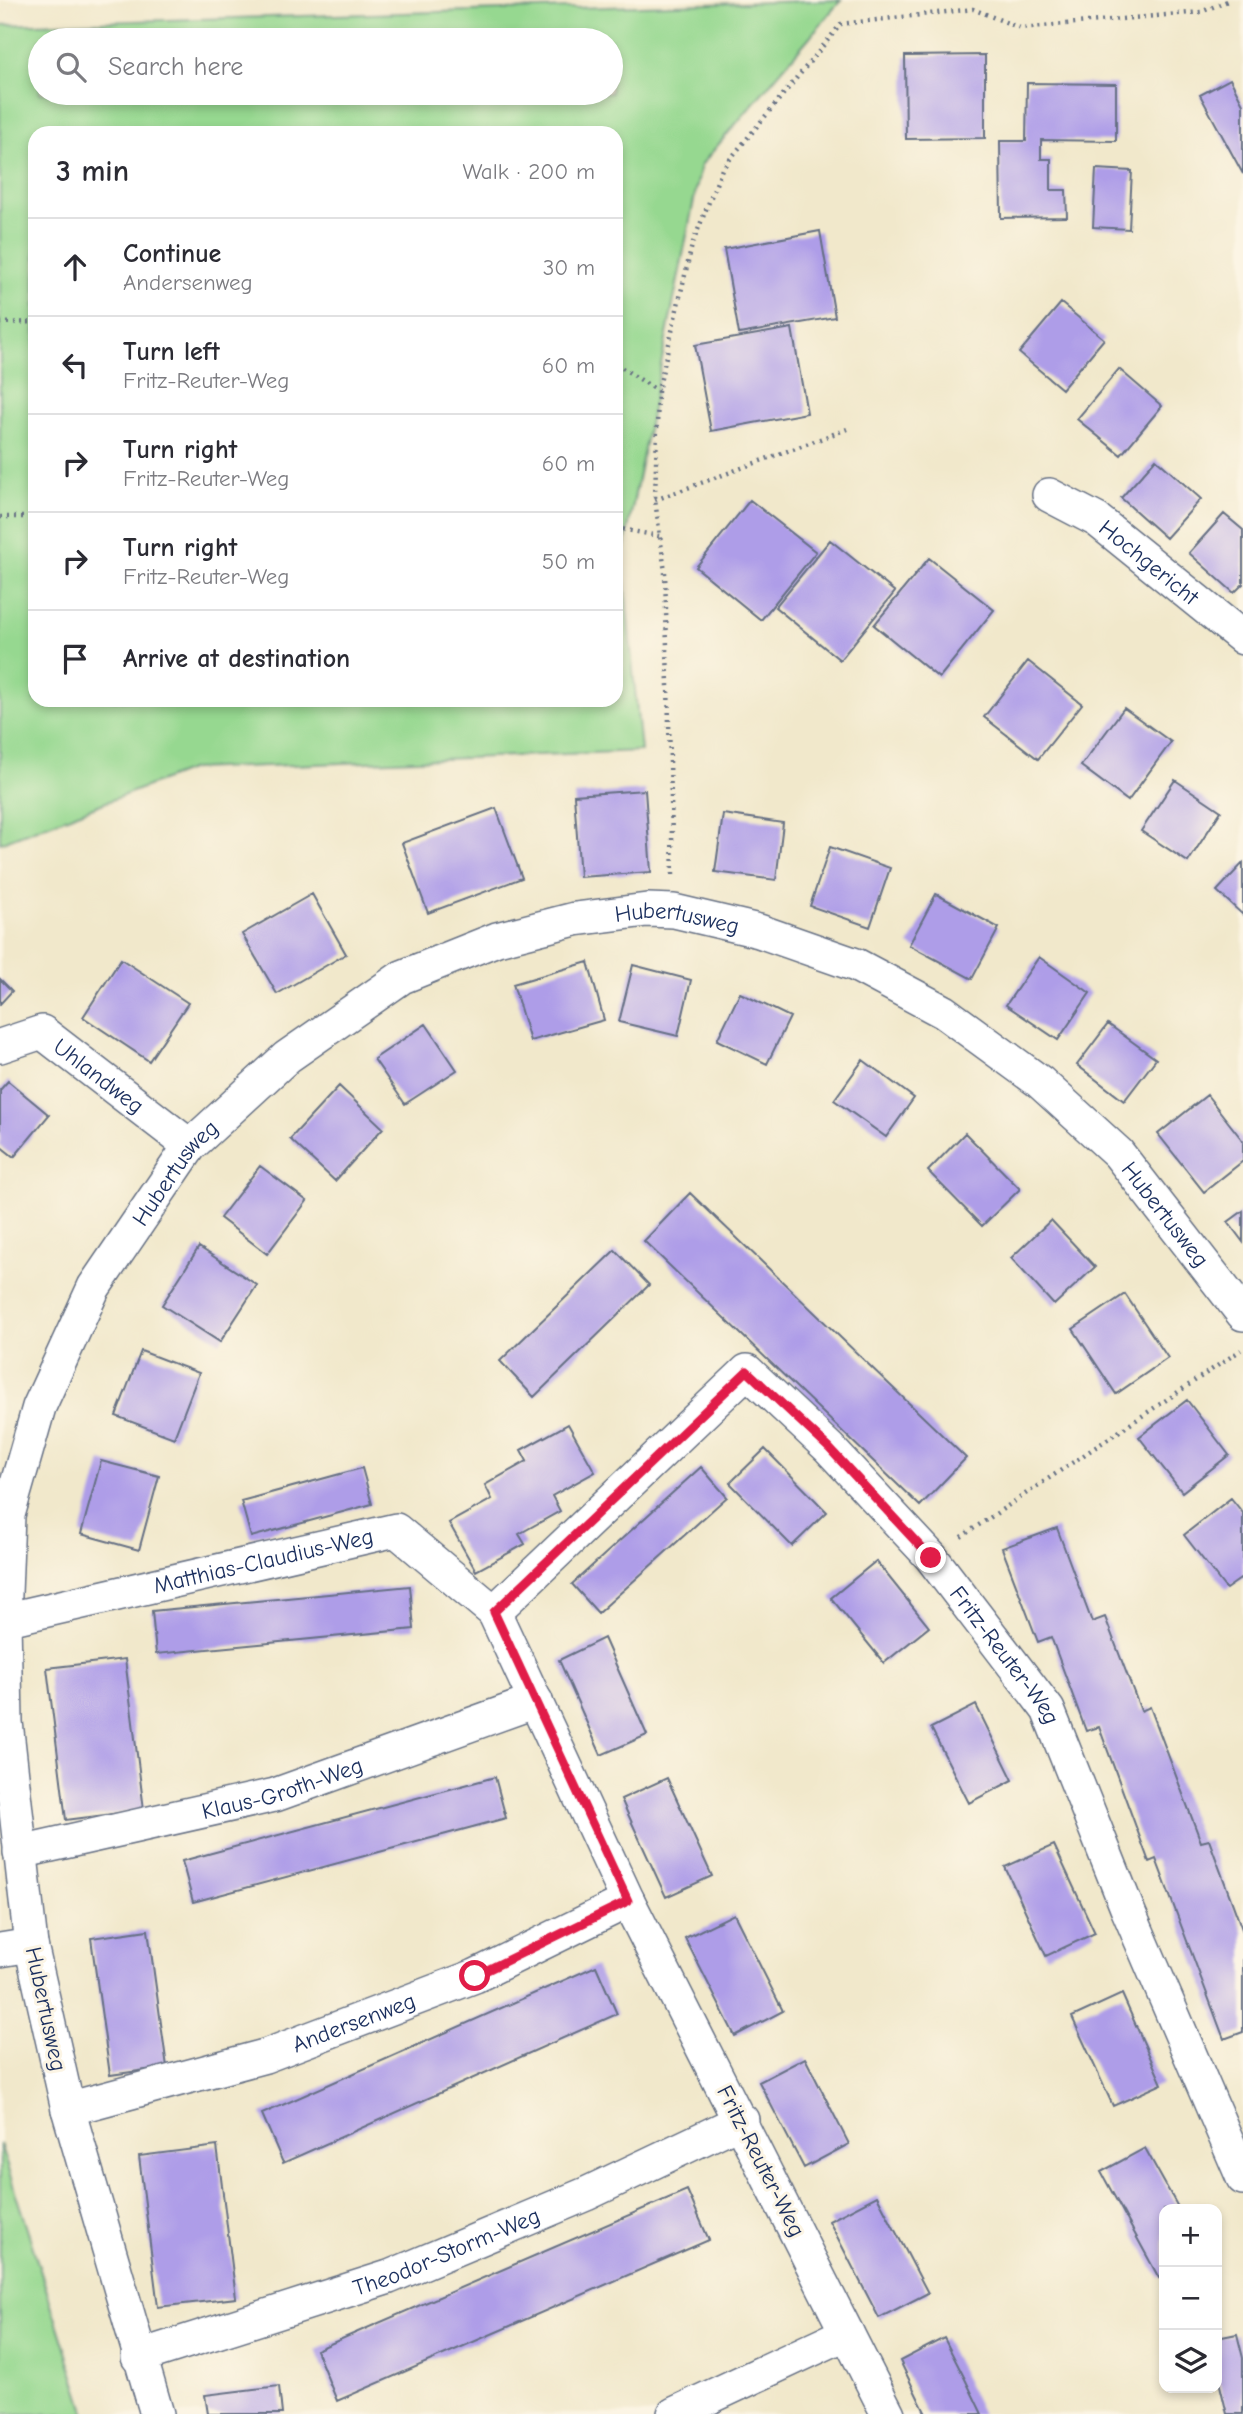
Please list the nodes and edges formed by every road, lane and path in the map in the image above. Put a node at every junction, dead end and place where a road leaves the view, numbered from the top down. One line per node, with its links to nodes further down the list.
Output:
1 (1230, 0): 5 (path)
2 (28, 322): 3 (path)
3 (0, 323)
4 (623, 368): 5 (path)
5 (658, 391): 8 (path)
6 (847, 429): 8 (path)
7 (1049, 495): 13 (street, Hochgericht)
8 (655, 500): 12 (path)
9 (0, 517): 10 (path)
10 (28, 517)
11 (623, 529): 12 (path)
12 (659, 536): 14 (path)
13 (1243, 638)
14 (674, 911): 16 (street, Hubertusweg); 17 (street, Hubertusweg)
15 (0, 1046): 16 (street, Uhlandweg)
16 (190, 1146): 19 (street, Hubertusweg)
17 (1243, 1314)
18 (1243, 1349): 20 (path)
19 (4, 1514): 22 (street, Hubertusweg)
20 (931, 1558): 21 (street, Fritz-Reuter-Weg); 29 (street, Fritz-Reuter-Weg)
21 (494, 1612): 22 (street, Matthias-Claudius-Weg); 23 (street, Fritz-Reuter-Weg)
22 (4, 1620): 24 (street, Hubertusweg)
23 (536, 1701): 24 (street, Klaus-Groth-Weg); 25 (street, Fritz-Reuter-Weg)
24 (20, 1852): 26 (street, Hubertusweg)
25 (628, 1901): 27 (street, Andersenweg); 28 (street, Fritz-Reuter-Weg)
26 (16, 1948): 27 (street, Hubertusweg)
27 (68, 2109): 31 (street, Hubertusweg)
28 (742, 2120): 30 (street, Fritz-Reuter-Weg); 31 (street, Theodor-Storm-Weg)
29 (1243, 2178)
30 (847, 2333): 33 (street); 34 (street, Fritz-Reuter-Weg)
31 (138, 2357): 32 (street, Hubertusweg)
32 (157, 2414)
33 (674, 2414)
34 (888, 2414)

